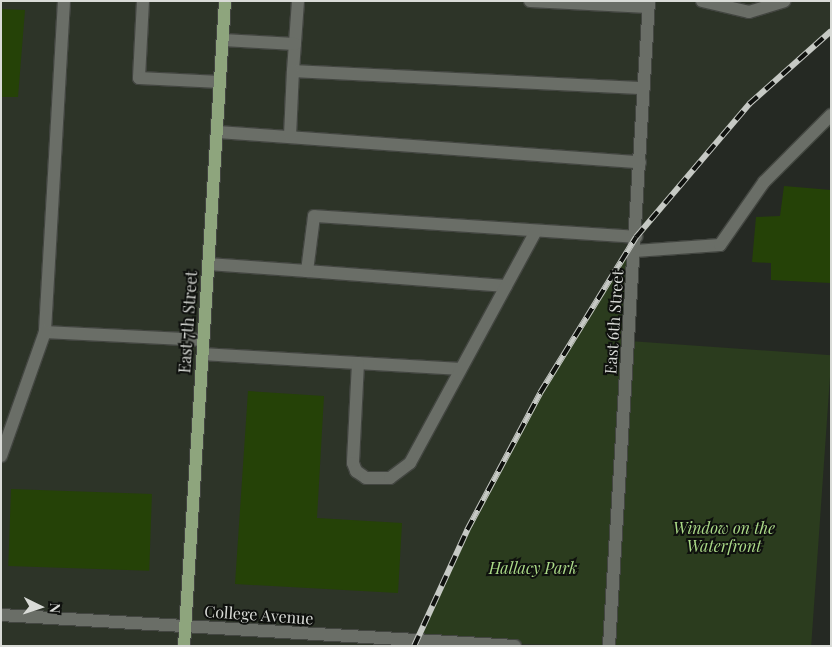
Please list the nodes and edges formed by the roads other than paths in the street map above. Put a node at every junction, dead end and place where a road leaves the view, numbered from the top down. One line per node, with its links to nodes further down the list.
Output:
1 (64, 1): 24 (street)
2 (144, 1): 12 (street)
3 (225, 1): 9 (main road, East 7th Street)
4 (298, 1): 10 (street)
5 (530, 1): 8 (street)
6 (784, 1): 7 (street)
7 (709, 2)
8 (648, 4): 13 (street, East 6th Street)
9 (223, 40): 10 (street); 12 (main road, East 7th Street)
10 (295, 44): 11 (street)
11 (293, 71): 13 (street); 16 (street)
12 (220, 82): 15 (main road, East 7th Street)
13 (644, 88): 17 (street, East 6th Street)
14 (831, 115): 20 (street)
15 (217, 132): 16 (street); 21 (main road, East 7th Street)
16 (290, 136): 17 (street)
17 (640, 162): 19 (street, East 6th Street)
18 (536, 231): 19 (street); 22 (street); 23 (street)
19 (636, 237): 20 (street, East 6th Street)
20 (635, 251): 35 (street, East 6th Street)
21 (208, 264): 22 (street); 25 (main road, East 7th Street)
22 (307, 271): 23 (street)
23 (506, 286): 28 (street)
24 (45, 332): 25 (street); 29 (street)
25 (203, 340): 26 (main road, East 7th Street)
26 (202, 354): 27 (street); 31 (main road, East 7th Street)
27 (358, 362): 28 (street); 28 (street)
28 (460, 369)
29 (1, 456)
30 (1, 615): 31 (street, College Avenue)
31 (185, 627): 32 (street, College Avenue); 33 (main road, East 7th Street)
32 (484, 645): 34 (street, College Avenue)
33 (184, 646)
34 (515, 646)
35 (609, 646)

